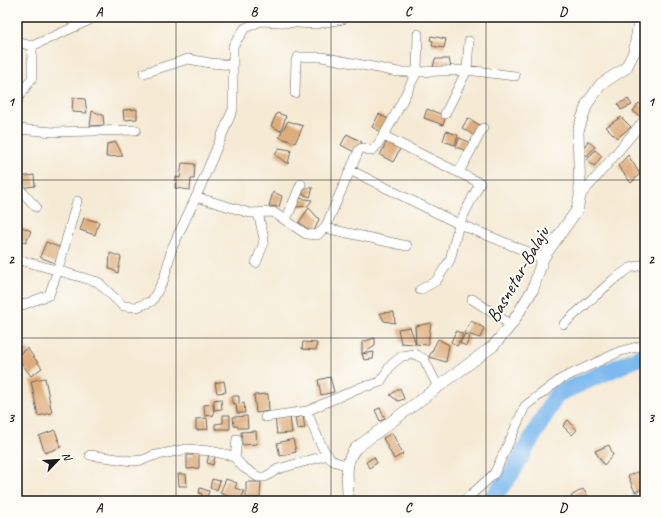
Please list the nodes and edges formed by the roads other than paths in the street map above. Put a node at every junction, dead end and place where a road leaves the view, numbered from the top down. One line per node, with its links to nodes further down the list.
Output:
1 (92, 17): 8 (street)
2 (346, 17): 4 (street)
3 (640, 17): 26 (street, Basnetar-Balaju)
4 (265, 19): 9 (street)
5 (418, 34): 11 (street)
6 (469, 40): 10 (street)
7 (17, 42): 8 (street)
8 (32, 46): 15 (street)
9 (233, 65): 12 (street); 27 (street)
10 (467, 70): 11 (street); 13 (street); 16 (street)
11 (417, 72): 14 (street); 21 (street)
12 (144, 73)
13 (515, 76)
14 (295, 93)
15 (17, 103)
16 (444, 114)
17 (645, 119): 26 (street)
18 (17, 128): 20 (street)
19 (483, 128): 23 (street)
20 (136, 130)
21 (384, 136): 22 (street); 23 (street)
22 (350, 170): 32 (street); 33 (street)
23 (459, 172): 32 (street)
24 (302, 184): 31 (street)
25 (17, 186): 29 (street)
26 (580, 196): 35 (street, Basnetar-Balaju)
27 (196, 197): 30 (street); 39 (street)
28 (77, 201): 39 (street)
29 (36, 207)
30 (258, 213): 31 (street); 37 (street)
31 (286, 220): 33 (street)
32 (459, 224): 35 (street); 40 (street)
33 (325, 228): 34 (street)
34 (407, 246)
35 (543, 258): 43 (street, Basnetar-Balaju)
36 (17, 259): 39 (street)
37 (256, 264)
38 (645, 264): 44 (street)
39 (58, 270): 42 (street)
40 (420, 290)
41 (472, 299): 43 (street)
42 (17, 307)
43 (512, 324): 46 (street, Basnetar-Balaju)
44 (564, 324)
45 (645, 345): 56 (street)
46 (438, 387): 47 (street); 53 (street, Basnetar-Balaju)
47 (307, 411): 48 (street); 51 (street)
48 (265, 417)
49 (237, 439): 52 (street)
50 (90, 455): 52 (street)
51 (328, 455): 52 (street); 53 (street)
52 (234, 458)
53 (347, 466): 55 (street, Basnetar-Balaju)
54 (645, 495): 57 (street)
55 (348, 501)
56 (464, 501)
57 (634, 501)

